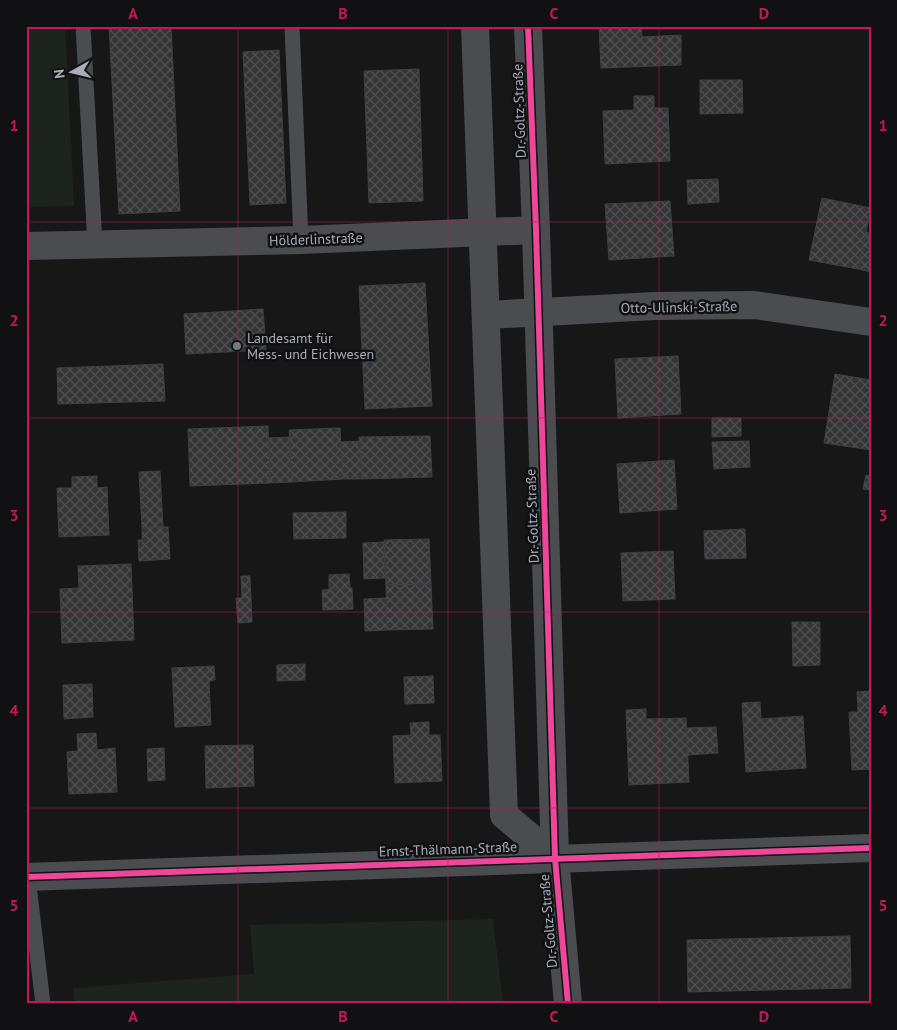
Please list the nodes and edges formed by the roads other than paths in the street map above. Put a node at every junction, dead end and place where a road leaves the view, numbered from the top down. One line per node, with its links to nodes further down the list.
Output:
1 (83, 26): 8 (lane)
2 (292, 26): 7 (lane)
3 (475, 26): 6 (street, Dr.-Goltz-Straße)
4 (528, 26): 5 (street, Dr.-Goltz-Straße)
5 (536, 230): 6 (street, Hölderlinstraße); 10 (street, Dr.-Goltz-Straße)
6 (484, 232): 7 (street, Hölderlinstraße); 11 (street, Dr.-Goltz-Straße)
7 (301, 240): 8 (street, Hölderlinstraße)
8 (95, 245): 9 (street, Hölderlinstraße)
9 (26, 246)
10 (538, 311): 11 (street, Otto-Ulinski-Straße); 12 (street, Otto-Ulinski-Straße); 14 (street, Dr.-Goltz-Straße)
11 (487, 315): 14 (street, Dr.-Goltz-Straße)
12 (871, 322)
13 (871, 848): 14 (street, Ernst-Thälmann-Straße)
14 (555, 858): 15 (street, Ernst-Thälmann-Straße); 17 (street, Dr.-Goltz-Straße)
15 (27, 877): 16 (lane)
16 (43, 1004)
17 (568, 1004)

